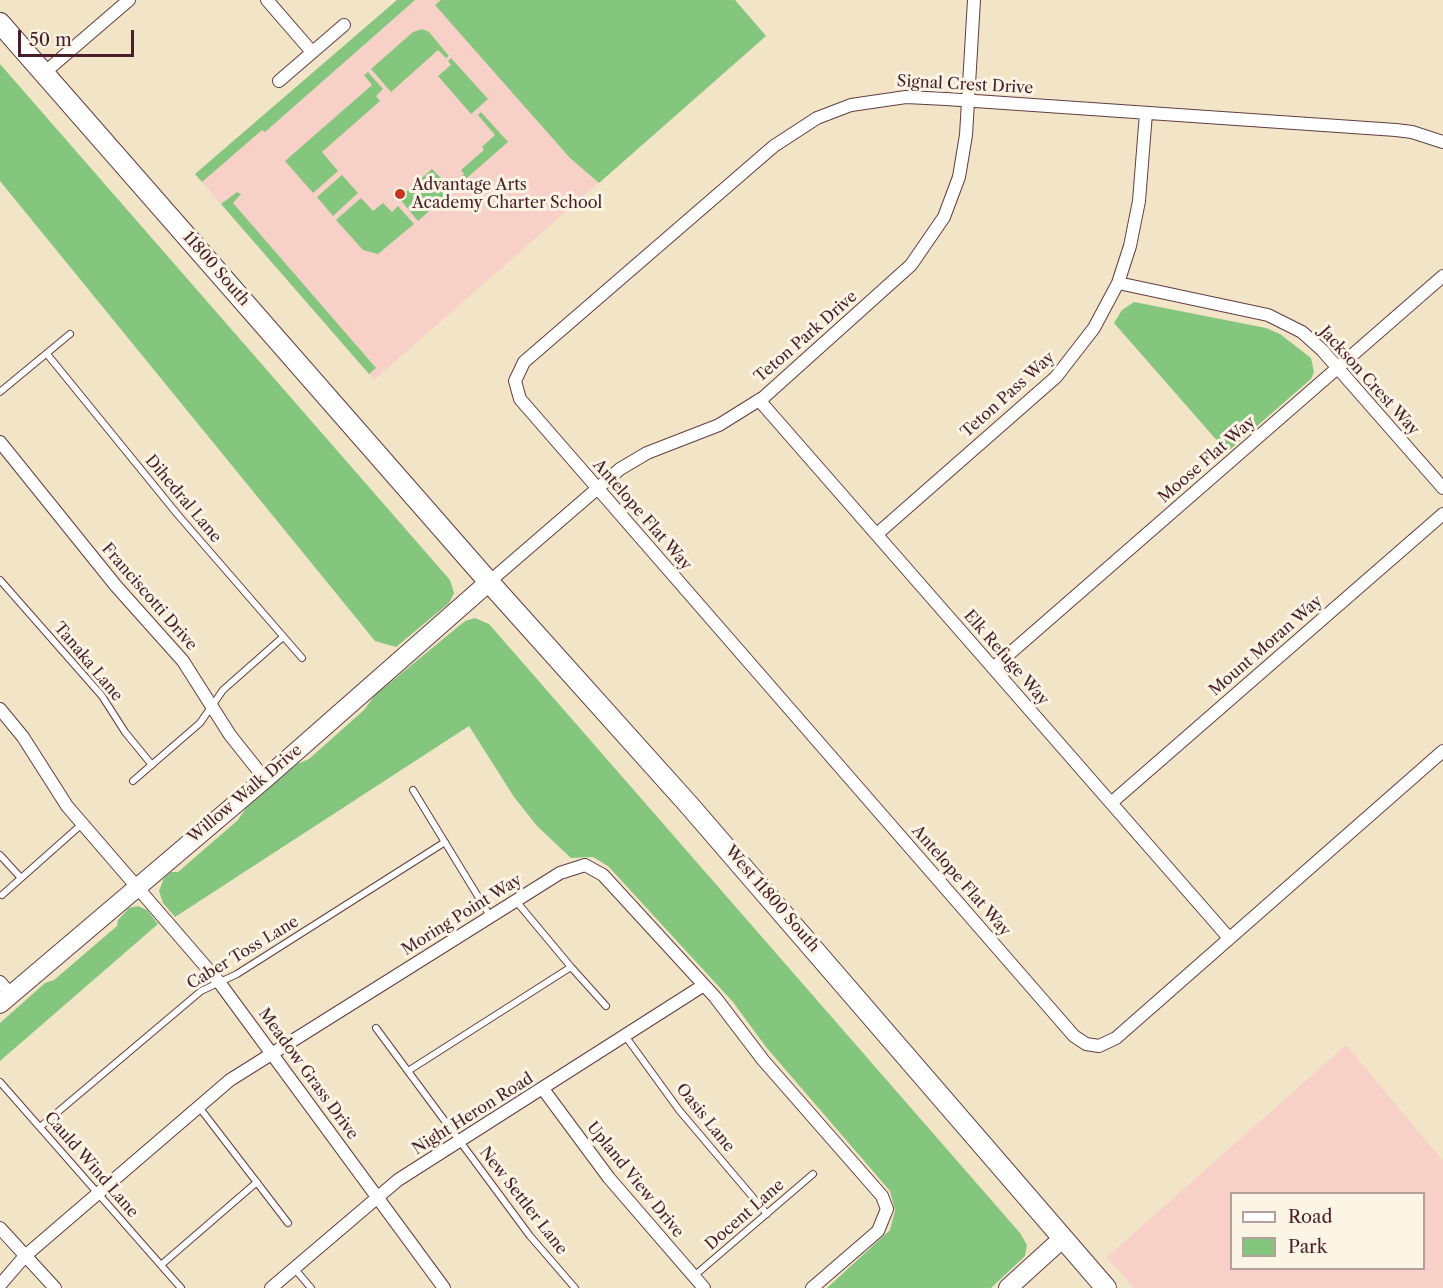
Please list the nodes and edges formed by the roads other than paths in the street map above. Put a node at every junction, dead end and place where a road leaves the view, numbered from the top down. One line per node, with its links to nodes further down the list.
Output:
1 (129, 0): 7 (street)
2 (267, 0): 6 (street)
3 (974, 0): 9 (street, Teton Park Drive)
4 (0, 23): 7 (main road, 11800 South)
5 (344, 25): 6 (street)
6 (312, 52): 8 (street)
7 (44, 73): 24 (main road, 11800 South)
8 (279, 81)
9 (968, 101): 10 (street, Signal Crest Drive); 17 (street, Signal Crest Drive); 19 (street, Teton Park Drive)
10 (1146, 113): 11 (street, Signal Crest Drive); 13 (street, Teton Pass Way)
11 (1443, 142)
12 (1443, 276): 16 (street, Moose Flat Way)
13 (1118, 283): 16 (street, Jackson Crest Way); 25 (street, Teton Pass Way)
14 (70, 334): 15 (lane)
15 (46, 354): 18 (lane); 28 (lane, Dihedral Lane)
16 (1338, 368): 22 (street, Jackson Crest Way); 30 (street, Moose Flat Way)
17 (515, 381): 21 (street, Antelope Flat Way)
18 (0, 392)
19 (759, 400): 21 (street, Teton Park Drive); 25 (street, Elk Refuge Way)
20 (0, 442): 31 (street, Franciscotti Drive)
21 (597, 487): 27 (street, Teton Park Drive); 47 (street, Antelope Flat Way)
22 (1443, 488)
23 (1443, 514): 38 (street, Mount Moran Way)
24 (431, 516): 27 (main road, West 11800 South)
25 (877, 534): 30 (street, Elk Refuge Way)
26 (0, 580): 34 (lane, Tanaka Lane)
27 (489, 582): 35 (street, Willow Walk Drive); 69 (main road, West 11800 South)
28 (283, 637): 29 (lane, Dihedral Lane); 31 (lane)
29 (302, 658)
30 (993, 668): 38 (street, Elk Refuge Way)
31 (212, 706): 34 (lane); 35 (street, Franciscotti Drive)
32 (0, 709): 39 (street, Meadow Grass Drive)
33 (1443, 751): 47 (street, Antelope Flat Way)
34 (152, 765): 36 (lane)
35 (265, 779): 43 (street, Willow Walk Drive)
36 (133, 781)
37 (413, 790): 40 (lane)
38 (1111, 803): 47 (street, Elk Refuge Way)
39 (82, 824): 42 (lane); 43 (street, Meadow Grass Drive)
40 (445, 842): 46 (lane); 49 (lane, Caber Toss Lane)
41 (0, 855): 42 (lane)
42 (21, 878): 44 (lane)
43 (138, 885): 49 (street, Meadow Grass Drive); 51 (street, Willow Walk Drive)
44 (2, 895)
45 (516, 900): 46 (street, Moring Point Way); 48 (lane); 50 (street, Moring Point Way)
46 (490, 916): 55 (street, Moring Point Way)
47 (1229, 938)
48 (571, 967): 52 (lane); 56 (lane)
49 (219, 982): 55 (street, Meadow Grass Drive); 60 (lane, Caber Toss Lane)
50 (704, 985): 54 (street, Night Heron Road); 82 (street, Moring Point Way)
51 (4, 994)
52 (606, 1006)
53 (376, 1028): 56 (lane, New Settler Lane)
54 (626, 1037): 58 (street, Night Heron Road); 66 (lane, Oasis Lane)
55 (272, 1054): 59 (street, Moring Point Way); 65 (street, Meadow Grass Drive)
56 (408, 1071): 61 (lane, New Settler Lane)
57 (0, 1082): 60 (lane, Cauld Wind Lane)
58 (543, 1089): 61 (street, Night Heron Road); 73 (street, Upland View Drive)
59 (199, 1107): 63 (lane); 64 (street, Moring Point Way)
60 (40, 1127): 64 (lane, Cauld Wind Lane)
61 (460, 1142): 65 (street, Night Heron Road); 80 (lane, New Settler Lane)
62 (813, 1174): 66 (lane, Docent Lane)
63 (257, 1182): 67 (lane); 71 (lane)
64 (98, 1194): 70 (street, Moring Point Way); 71 (lane, Cauld Wind Lane)
65 (377, 1197): 72 (street, Night Heron Road); 79 (street, Meadow Grass Drive)
66 (767, 1214): 73 (lane, Docent Lane)
67 (288, 1222)
68 (0, 1228): 70 (street)
69 (1063, 1238): 83 (street); 84 (main road, West 11800 South)
70 (25, 1256): 74 (street, Moring Point Way); 75 (street)
71 (161, 1265): 76 (lane, Cauld Wind Lane)
72 (294, 1267): 77 (street, Night Heron Road); 78 (lane)
73 (694, 1277): 81 (street, Upland View Drive)
74 (0, 1285)
75 (55, 1288)
76 (181, 1288)
77 (271, 1288)
78 (311, 1288)
79 (444, 1288)
80 (575, 1288)
81 (704, 1288)
82 (812, 1288)
83 (1008, 1288)
84 (1106, 1288)

